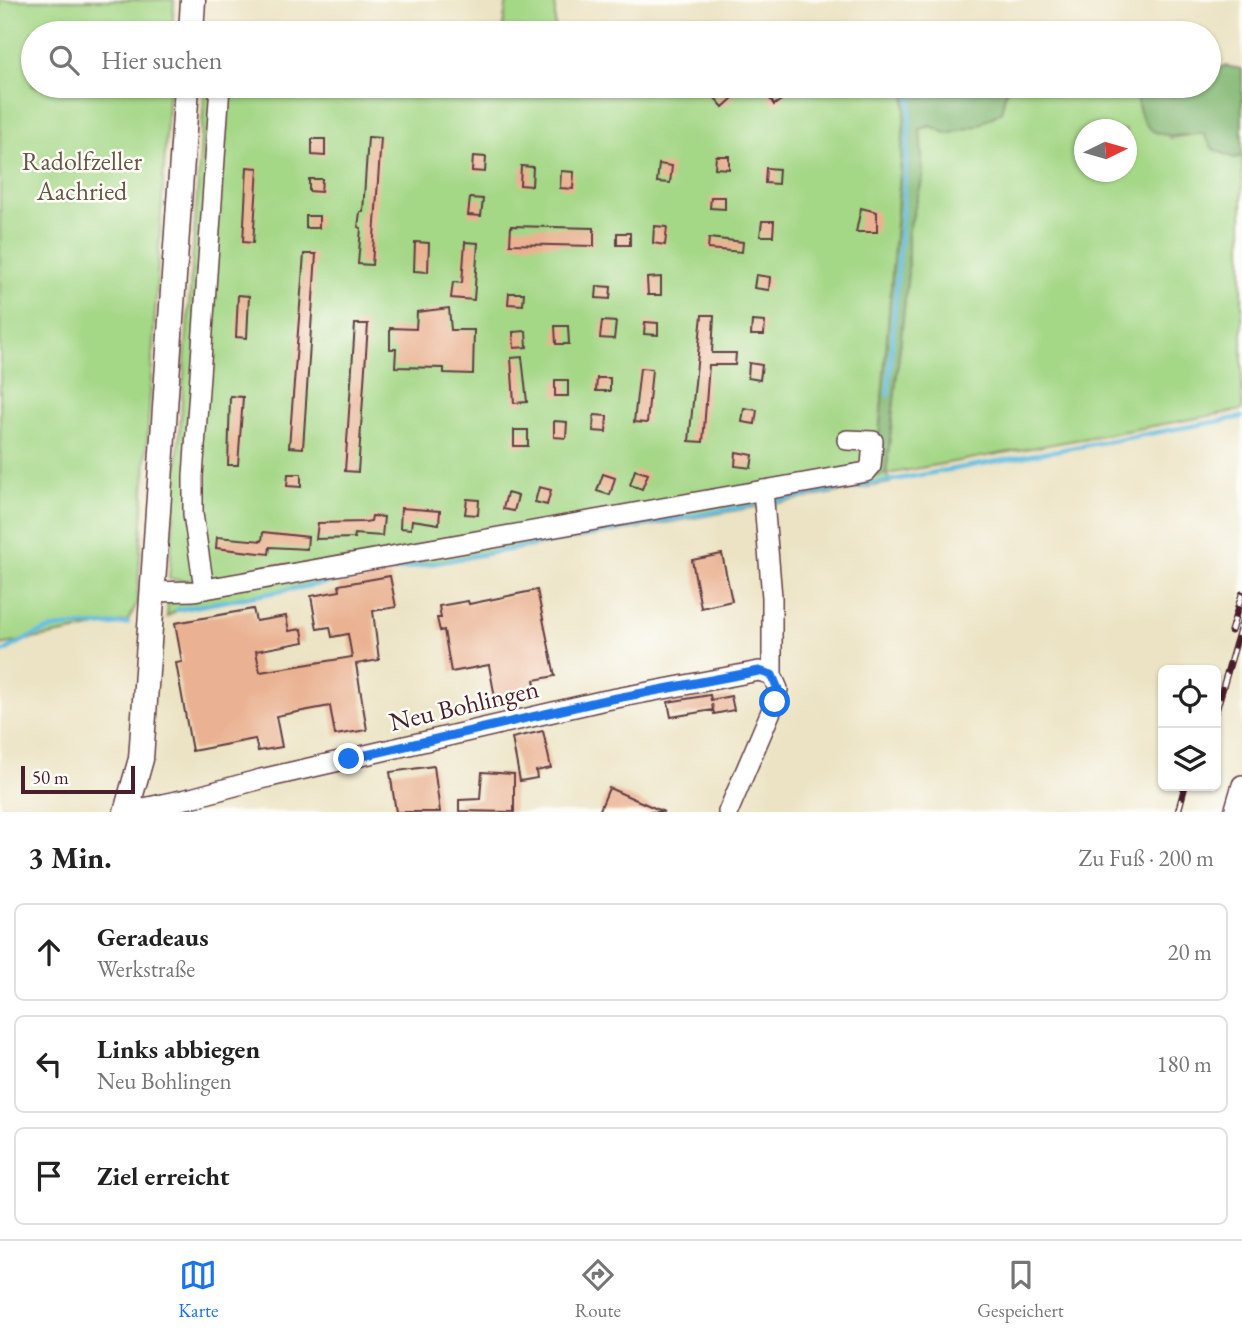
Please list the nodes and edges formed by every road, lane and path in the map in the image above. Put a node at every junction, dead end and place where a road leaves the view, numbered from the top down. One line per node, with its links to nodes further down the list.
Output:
1 (193, 0): 2 (main road)
2 (192, 21)
3 (186, 98): 8 (main road)
4 (219, 98): 7 (street)
5 (847, 440): 6 (street)
6 (763, 489): 7 (street); 9 (street)
7 (204, 589): 8 (street)
8 (152, 592): 11 (main road)
9 (772, 675): 11 (street, Neu Bohlingen); 12 (street)
10 (1242, 785): 13 (street)
11 (128, 809)
12 (729, 812)
13 (1234, 812)

